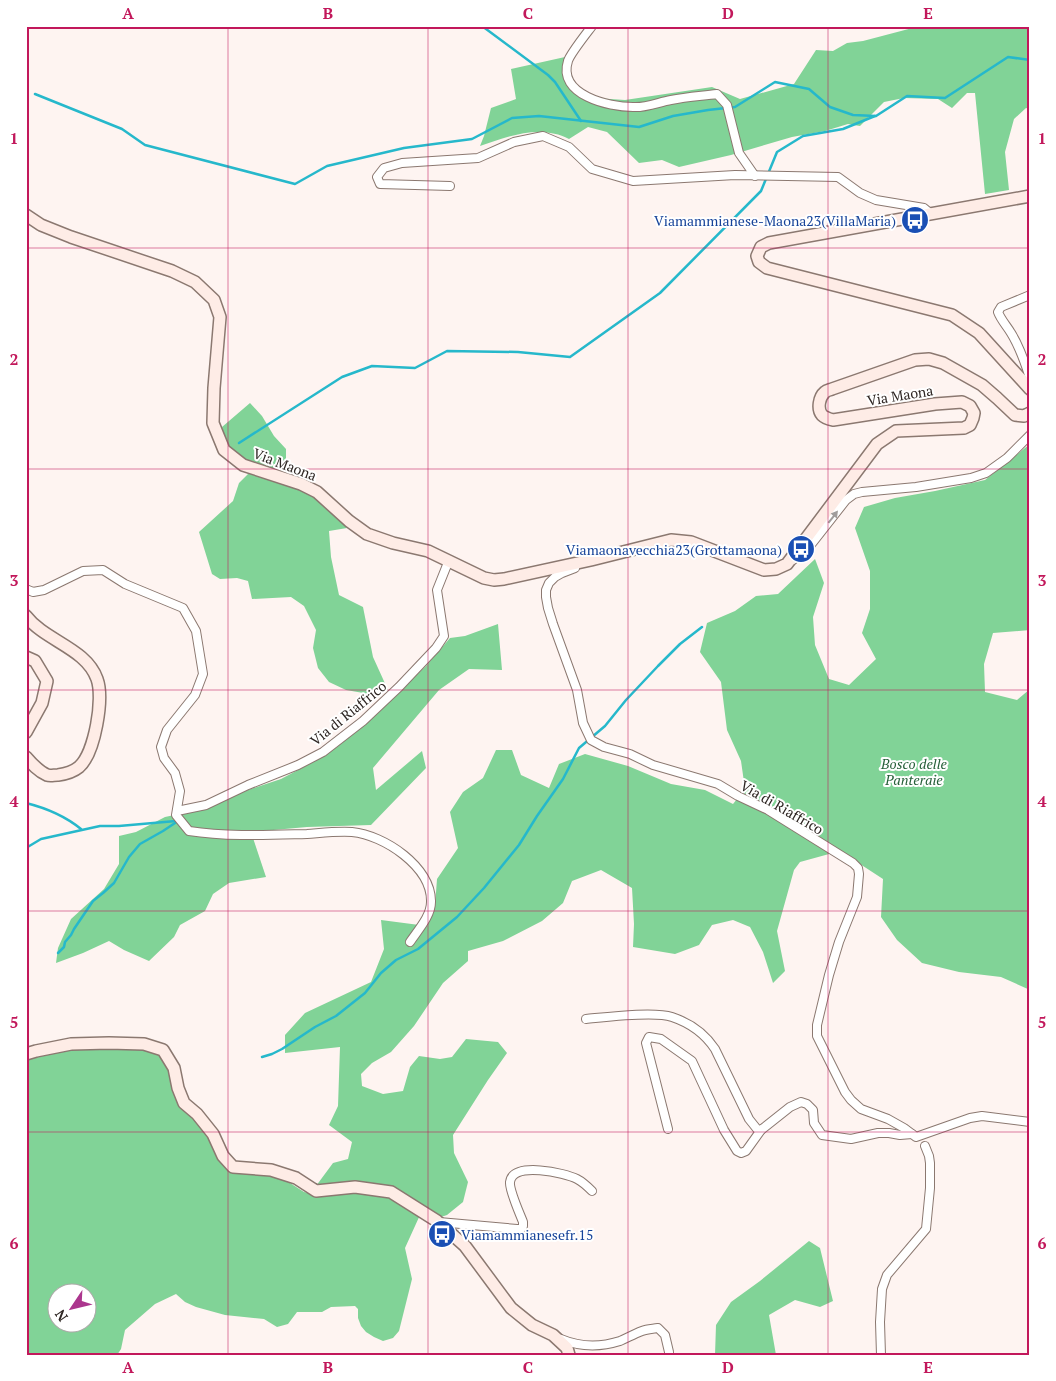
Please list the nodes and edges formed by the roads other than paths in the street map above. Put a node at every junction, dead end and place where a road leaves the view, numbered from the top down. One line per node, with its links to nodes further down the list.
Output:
1 (592, 26): 2 (street)
2 (755, 176): 3 (street); 5 (street)
3 (450, 186)
4 (1030, 196): 5 (main road)
5 (930, 213): 8 (main road)
6 (26, 215): 11 (main road, Via Maona)
7 (1030, 295): 8 (street)
8 (1030, 385)
9 (1030, 413): 13 (main road, Via Maona)
10 (1030, 435): 13 (street, Via Maona, one-way to 10)
11 (449, 560): 12 (main road, Via Maona); 19 (street, Via di Riaffrico)
12 (591, 560): 13 (main road, Via Maona); 26 (street, Via di Riaffrico)
13 (787, 564)
14 (26, 589): 19 (street)
15 (26, 616): 18 (main road)
16 (26, 657): 17 (main road)
17 (26, 732)
18 (26, 757)
19 (177, 811): 20 (street)
20 (410, 942)
21 (586, 1019): 25 (street)
22 (26, 1054): 30 (main road)
23 (1030, 1122): 26 (street)
24 (668, 1129): 25 (street)
25 (761, 1130): 26 (street)
26 (914, 1135): 27 (street)
27 (925, 1146): 28 (street); 34 (street)
28 (933, 1152)
29 (592, 1191): 30 (street)
30 (437, 1221): 31 (main road)
31 (553, 1335): 32 (street); 33 (main road)
32 (668, 1352)
33 (569, 1355)
34 (881, 1355)

